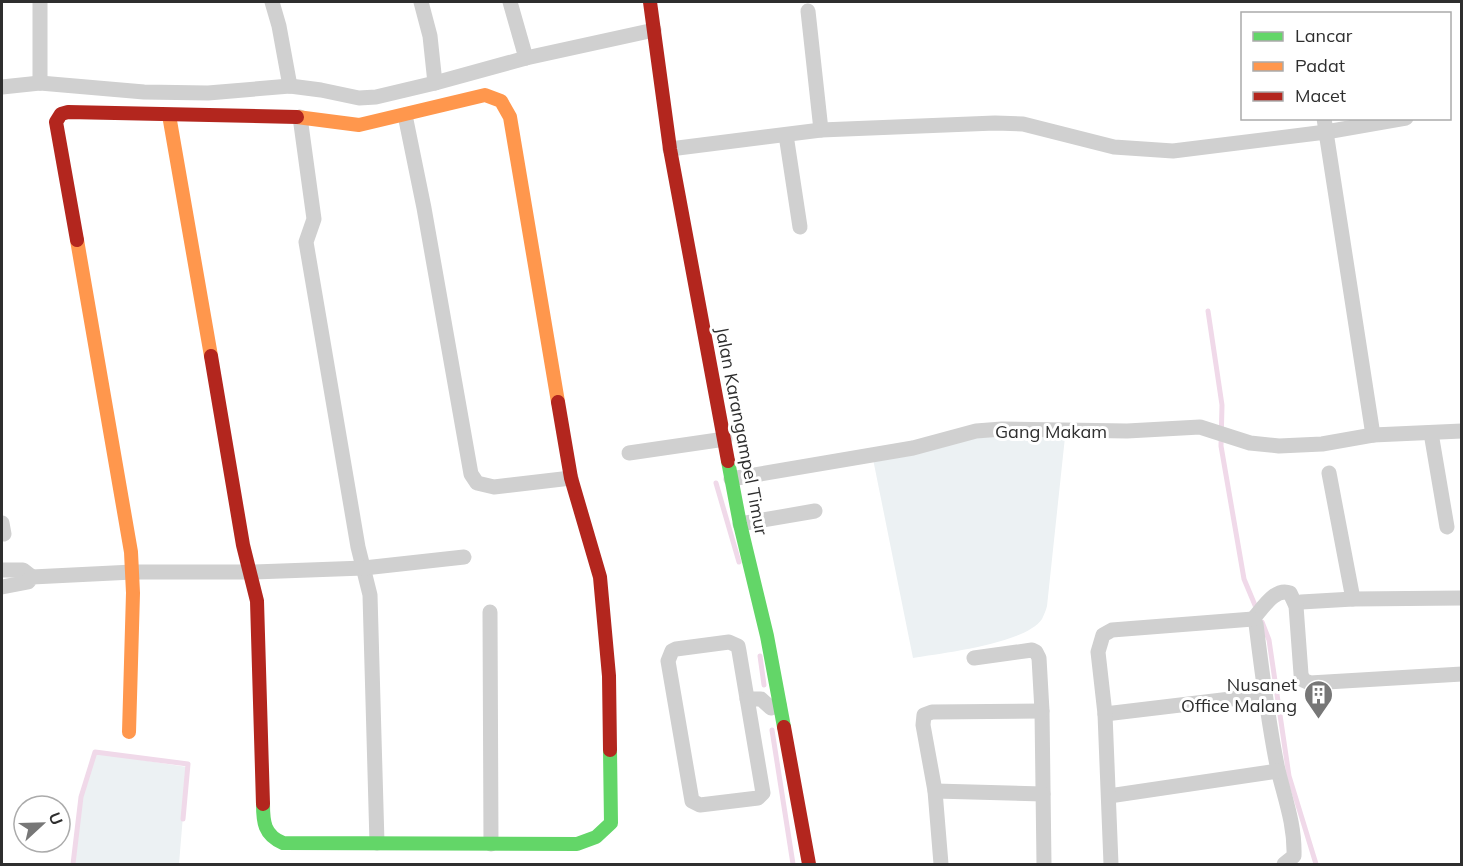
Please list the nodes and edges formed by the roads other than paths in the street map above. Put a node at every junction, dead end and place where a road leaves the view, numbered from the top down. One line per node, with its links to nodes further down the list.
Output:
1 (40, 2): 9 (street)
2 (272, 2): 11 (street)
3 (421, 2): 10 (street)
4 (510, 2): 8 (street)
5 (650, 2): 7 (street, Jalan Karangampel Timur)
6 (808, 11): 18 (street)
7 (654, 30): 8 (street); 20 (street, Jalan Karangampel Timur)
8 (526, 58): 10 (street)
9 (40, 83): 11 (street); 12 (street)
10 (435, 83): 11 (street)
11 (290, 86)
12 (2, 87)
13 (169, 115): 15 (street); 36 (street); 37 (street)
14 (405, 116): 15 (street); 28 (street); 28 (street)
15 (300, 117): 34 (street)
16 (1383, 120): 17 (street)
17 (1325, 125): 18 (street); 24 (street)
18 (821, 130): 19 (street)
19 (786, 135): 20 (street); 21 (street)
20 (670, 149): 25 (street, Jalan Karangampel Timur)
21 (800, 227)
22 (1461, 431): 23 (street, Gang Makam)
23 (1431, 433): 24 (street, Gang Makam); 32 (street)
24 (1373, 435): 29 (street, Gang Makam)
25 (725, 439): 26 (street); 29 (street, Jalan Karangampel Timur)
26 (629, 453)
27 (1329, 473): 41 (street)
28 (571, 478): 59 (street)
29 (731, 479): 31 (street, Jalan Karangampel Timur)
30 (815, 512): 31 (street)
31 (740, 524): 49 (street, Jalan Karangampel Timur)
32 (1447, 527)
33 (464, 557): 34 (street)
34 (364, 568): 37 (street); 58 (street)
35 (2, 570): 38 (street)
36 (133, 572): 37 (street); 38 (street); 53 (street)
37 (251, 572): 58 (street)
38 (32, 577): 39 (street)
39 (2, 587)
40 (1461, 598): 41 (street)
41 (1353, 599): 42 (street)
42 (1296, 606): 44 (street); 46 (street)
43 (490, 612): 59 (street)
44 (1257, 615): 47 (street); 51 (street)
45 (974, 658): 50 (street)
46 (1461, 674)
47 (1264, 695): 51 (street); 54 (street)
48 (747, 699): 49 (street); 52 (street); 52 (street)
49 (775, 706): 52 (street); 60 (street, Jalan Karangampel Timur)
50 (1042, 711): 55 (street); 56 (street)
51 (1105, 714): 57 (street)
52 (751, 720)
53 (129, 732)
54 (1278, 771): 57 (street); 64 (street)
55 (935, 791): 56 (street); 61 (street)
56 (1043, 794): 62 (street)
57 (1108, 796): 63 (street)
58 (377, 843): 59 (street)
59 (491, 844)
60 (809, 864)
61 (941, 864)
62 (1044, 864)
63 (1111, 864)
64 (1284, 864)

